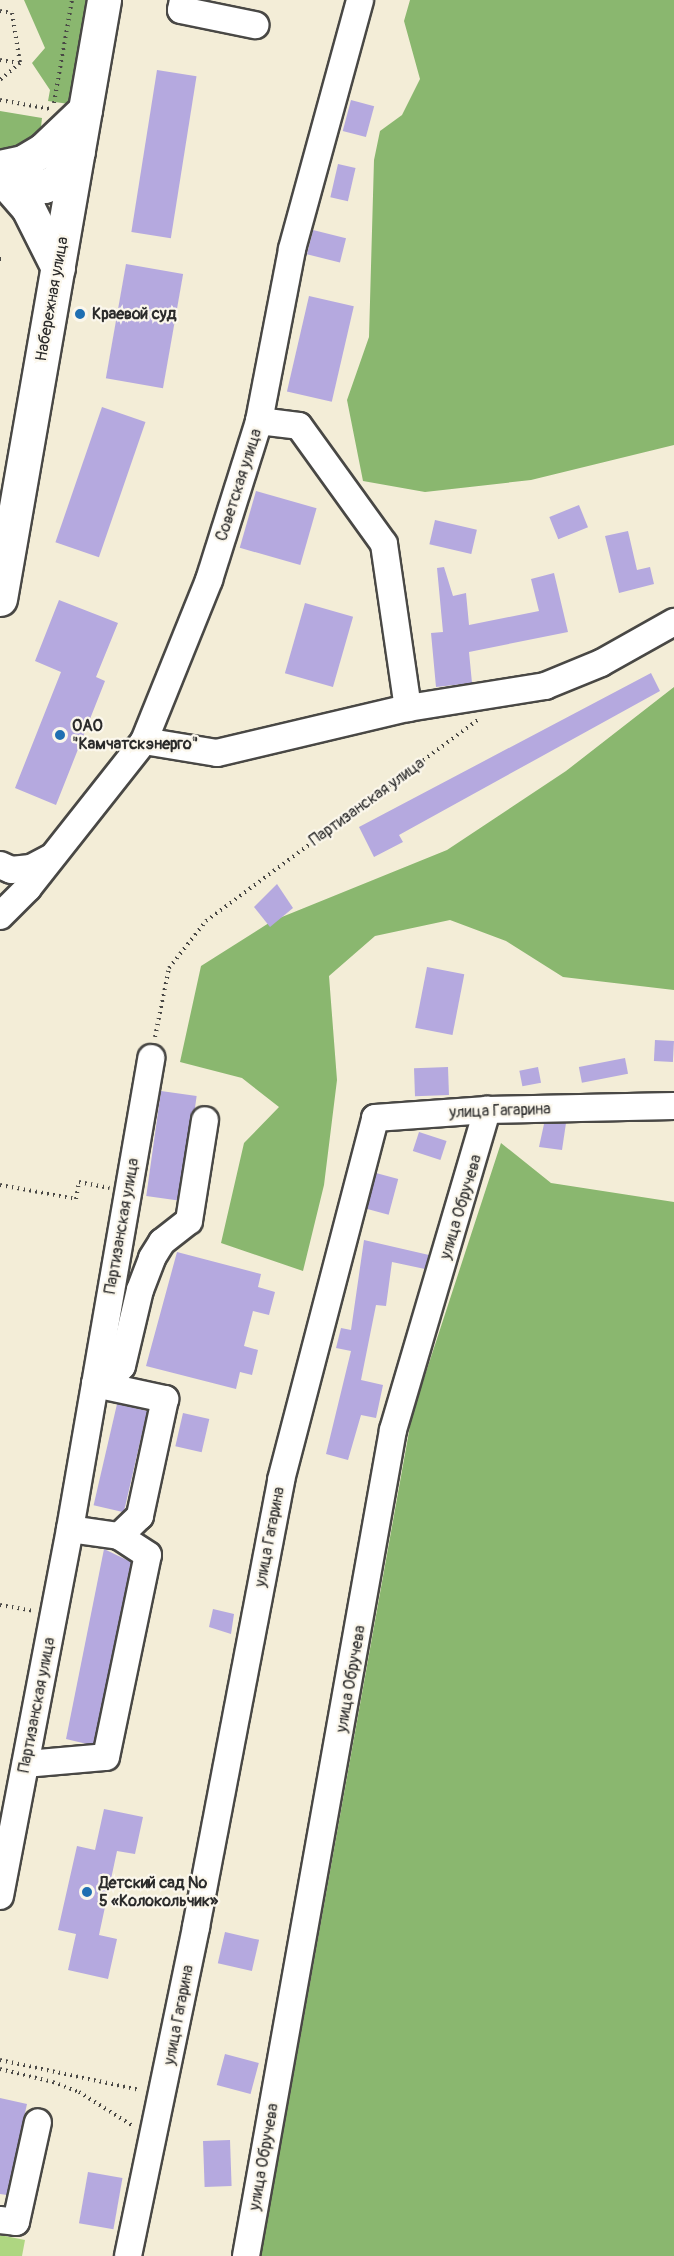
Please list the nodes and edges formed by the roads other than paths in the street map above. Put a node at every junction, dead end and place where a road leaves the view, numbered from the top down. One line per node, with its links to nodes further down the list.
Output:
1 (104, 0): 5 (main road, Набережная улица)
2 (183, 0): 4 (street)
3 (360, 0): 10 (street, Советская улица)
4 (255, 25)
5 (85, 110): 6 (main road, Набережная улица); 7 (main road)
6 (78, 151): 8 (main road); 9 (main road, Набережная улица)
7 (0, 167)
8 (0, 175): 9 (main road)
9 (58, 268): 11 (main road, Набережная улица)
10 (259, 421): 13 (street); 14 (street, Советская улица)
11 (0, 599)
12 (674, 622): 13 (street)
13 (408, 708): 14 (street)
14 (144, 741): 15 (street, Советская улица)
15 (53, 856): 16 (street); 17 (street, Советская улица)
16 (0, 866)
17 (0, 916)
18 (151, 1058): 22 (street, Партизанская улица)
19 (674, 1106): 20 (street, улица Гагарина)
20 (487, 1110): 30 (street, улица Гагарина); 31 (street, улица Обручева)
21 (206, 1120): 22 (street)
22 (95, 1384): 23 (street, Партизанская улица); 24 (street)
23 (70, 1529): 24 (street); 25 (street, Партизанская улица)
24 (119, 1536): 25 (street)
25 (26, 1764): 26 (street, Партизанская улица)
26 (8, 1811): 27 (street, Партизанская улица)
27 (0, 1896)
28 (38, 2122): 29 (street)
29 (0, 2220)
30 (128, 2256)
31 (246, 2256)

